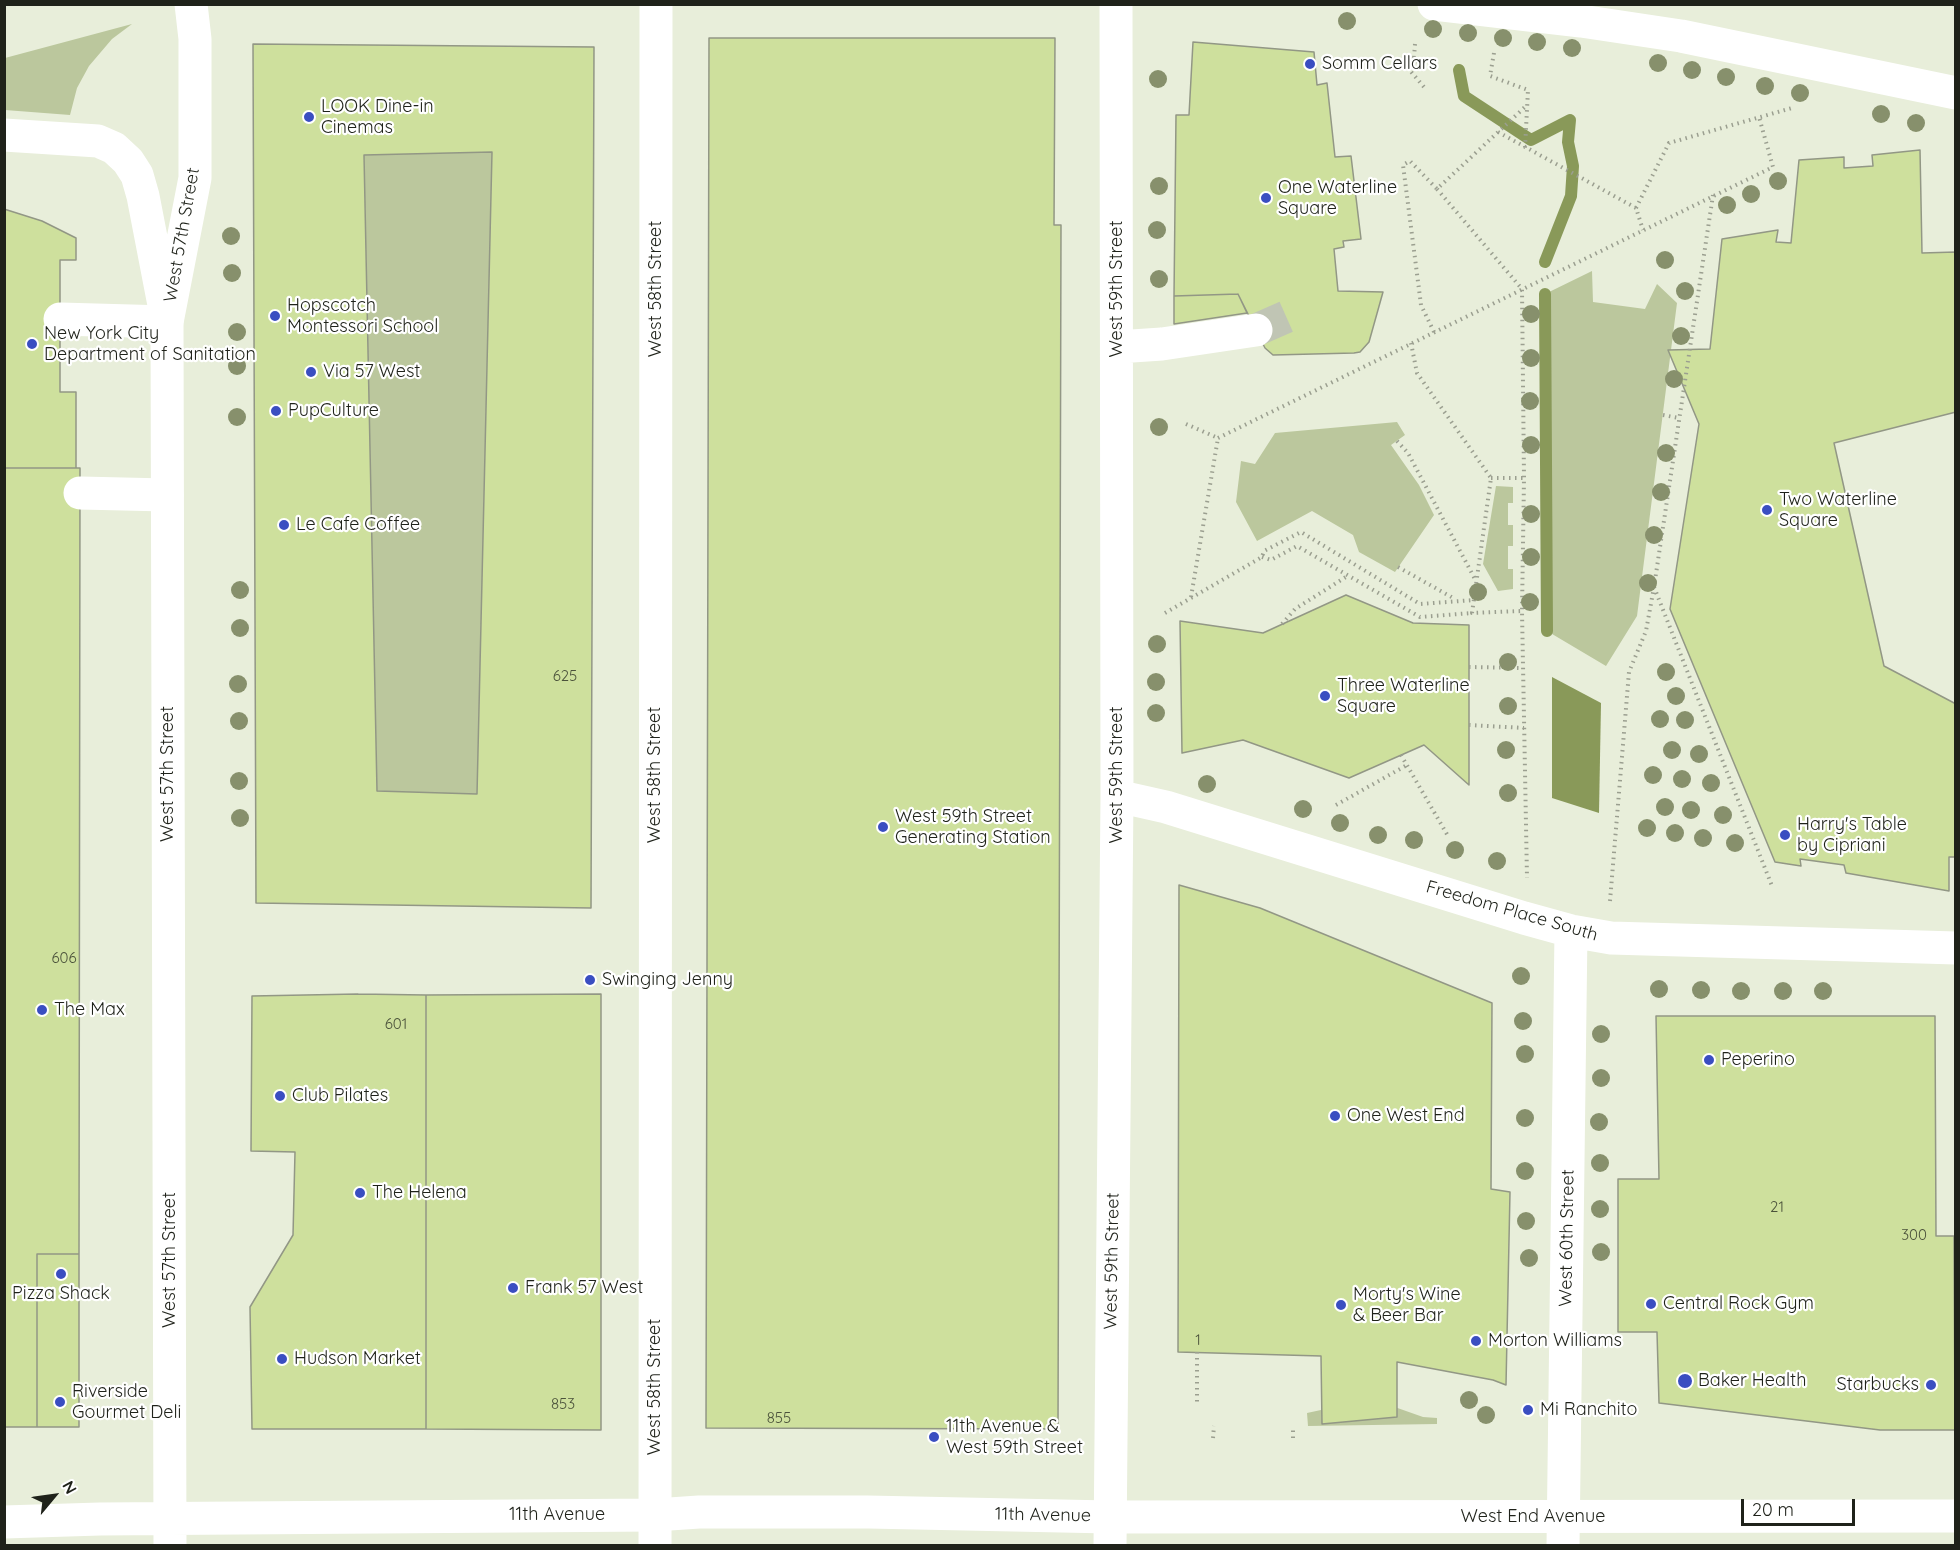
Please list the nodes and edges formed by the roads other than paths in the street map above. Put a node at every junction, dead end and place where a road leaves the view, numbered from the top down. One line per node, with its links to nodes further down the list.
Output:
1 (191, 4): 8 (street, West 57th Street)
2 (656, 4): 18 (street, West 58th Street)
3 (1116, 4): 10 (street, West 59th Street)
4 (1434, 4): 5 (street)
5 (1956, 93)
6 (4, 135): 8 (street)
7 (60, 319): 8 (street)
8 (167, 322): 12 (street, West 57th Street)
9 (1256, 330): 10 (street)
10 (1117, 347): 13 (street, West 59th Street)
11 (80, 493): 12 (street)
12 (167, 495): 21 (street, West 57th Street)
13 (1117, 796): 14 (street, Freedom Place South); 19 (street, West 59th Street)
14 (1571, 931): 15 (street, Freedom Place South); 20 (street, West 60th Street)
15 (1956, 948)
16 (1956, 1516): 20 (street, West End Avenue)
17 (4, 1522): 21 (street, 11th Avenue)
18 (655, 1530): 19 (street, 11th Avenue); 21 (street, 11th Avenue)
19 (1110, 1531): 20 (street, West End Avenue)
20 (1563, 1531)
21 (170, 1532)

